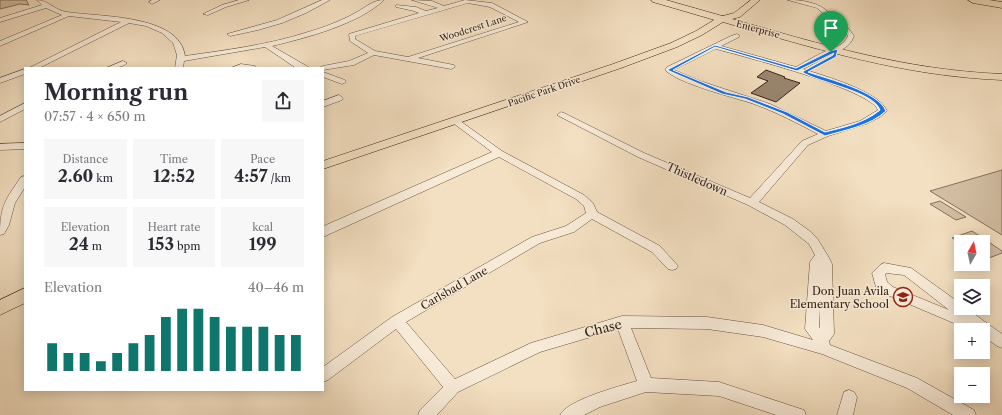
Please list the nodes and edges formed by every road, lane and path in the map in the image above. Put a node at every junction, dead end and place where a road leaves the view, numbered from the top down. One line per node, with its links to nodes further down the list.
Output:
1 (40, 0): 13 (street)
2 (246, 0): 19 (street)
3 (327, 0): 24 (street)
4 (381, 0): 26 (street)
5 (415, 0): 11 (street)
6 (656, 0): 20 (highway)
7 (745, 0): 20 (main road)
8 (756, 0): 16 (main road, Pacific Park Drive)
9 (791, 0): 30 (street)
10 (973, 0): 12 (highway)
11 (435, 1): 15 (street)
12 (1002, 5)
13 (46, 6): 18 (street); 21 (street)
14 (398, 6): 17 (street)
15 (442, 8): 17 (street, Woodcrest Lane); 33 (street, Woodcrest Lane)
16 (745, 10): 20 (main road, Pacific Park Drive); 23 (main road)
17 (424, 13): 31 (street, Woodcrest Lane)
18 (70, 14): 22 (street); 27 (street)
19 (206, 14)
20 (722, 19): 23 (main road, Enterprise); 30 (main road, Enterprise); 54 (main road, Pacific Park Drive)
21 (0, 20)
22 (128, 21): 32 (street); 35 (street)
23 (756, 23): 30 (main road, Enterprise)
24 (230, 34)
25 (737, 36): 29 (street)
26 (276, 42): 28 (street); 39 (street)
27 (0, 44)
28 (266, 45): 32 (street); 38 (street)
29 (715, 46): 43 (street); 55 (street)
30 (840, 48): 43 (street); 44 (main road, Enterprise); 46 (main road, Enterprise)
31 (373, 53): 33 (street, Woodcrest Lane); 41 (street)
32 (182, 59): 37 (street)
33 (408, 59): 40 (street, Woodcrest Lane)
34 (123, 63): 36 (street)
35 (35, 67)
36 (113, 67)
37 (179, 67)
38 (302, 67)
39 (311, 67)
40 (451, 67)
41 (324, 68)
42 (24, 71): 47 (street)
43 (801, 71): 55 (street)
44 (1002, 72)
45 (324, 74): 48 (street)
46 (1002, 77)
47 (0, 81)
48 (342, 82)
49 (339, 98): 50 (street)
50 (324, 104)
51 (24, 107): 53 (street)
52 (561, 115): 61 (street, Thistledown)
53 (0, 119)
54 (456, 121): 58 (street); 59 (main road, Pacific Park Drive)
55 (825, 134): 61 (street)
56 (24, 146): 57 (street)
57 (0, 147)
58 (498, 152): 62 (street); 64 (street)
59 (324, 165)
60 (24, 180): 63 (street)
61 (752, 203): 73 (street, Thistledown)
62 (592, 214): 65 (street); 68 (street, Carlsbad Lane)
63 (0, 231)
64 (324, 232)
65 (672, 266)
66 (24, 296): 67 (main road)
67 (0, 308)
68 (397, 321): 74 (street, Carlsbad Lane); 76 (street)
69 (622, 322): 73 (street, Chase); 75 (street); 76 (street, Chase)
70 (989, 332): 70 (street)
71 (990, 333): 72 (street)
72 (1002, 342)
73 (823, 344): 82 (street, Chase)
74 (324, 374)
75 (646, 385): 79 (street); 80 (street)
76 (453, 388): 78 (street, Chase)
77 (849, 397): 81 (street)
78 (426, 415)
79 (568, 415)
80 (798, 415)
81 (845, 415)
82 (968, 415)

